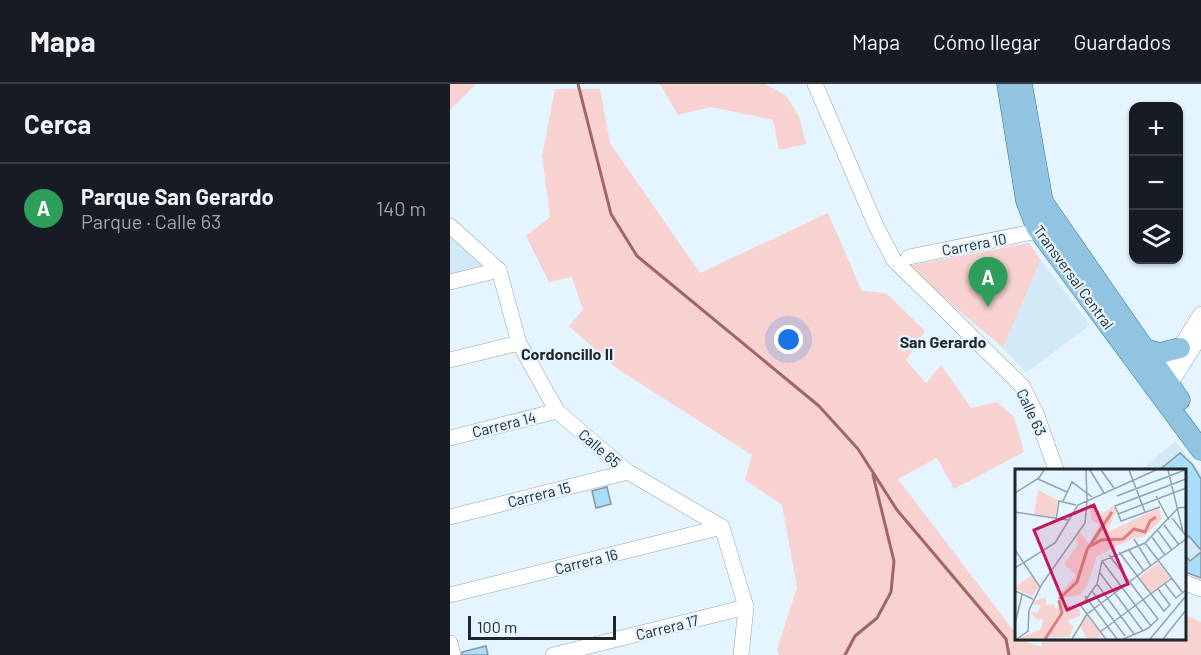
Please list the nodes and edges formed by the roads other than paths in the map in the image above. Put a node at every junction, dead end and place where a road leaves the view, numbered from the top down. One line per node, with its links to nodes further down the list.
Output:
1 (815, 84): 6 (street)
2 (1007, 84): 5 (main road, Transversal Central)
3 (1022, 84): 13 (main road, Transversal Central)
4 (450, 226): 7 (street)
5 (1038, 231): 6 (street, Carrera 10); 15 (main road, Transversal Central)
6 (901, 258): 20 (street, Calle 63)
7 (499, 270): 8 (street); 11 (street, Calle 65)
8 (450, 282)
9 (1201, 314): 12 (street)
10 (1201, 335): 15 (street)
11 (519, 343): 14 (street); 16 (street, Calle 65)
12 (1180, 348): 13 (main road); 15 (street)
13 (1144, 349): 15 (main road, Transversal Central)
14 (450, 360)
15 (1162, 387): 17 (main road); 19 (main road)
16 (557, 411): 18 (street, Carrera 14); 21 (street, Calle 65)
17 (1201, 429)
18 (450, 438)
19 (1201, 450)
20 (1055, 469)
21 (628, 472): 22 (street, Carrera 15); 23 (street, Calle 65)
22 (450, 516)
23 (722, 528): 26 (street, Carrera 16); 27 (street)
24 (1186, 582): 25 (street)
25 (1201, 589)
26 (450, 595)
27 (746, 607): 30 (street, Carrera 17); 31 (street)
28 (450, 643): 29 (street)
29 (453, 655)
30 (553, 655)
31 (741, 655)

